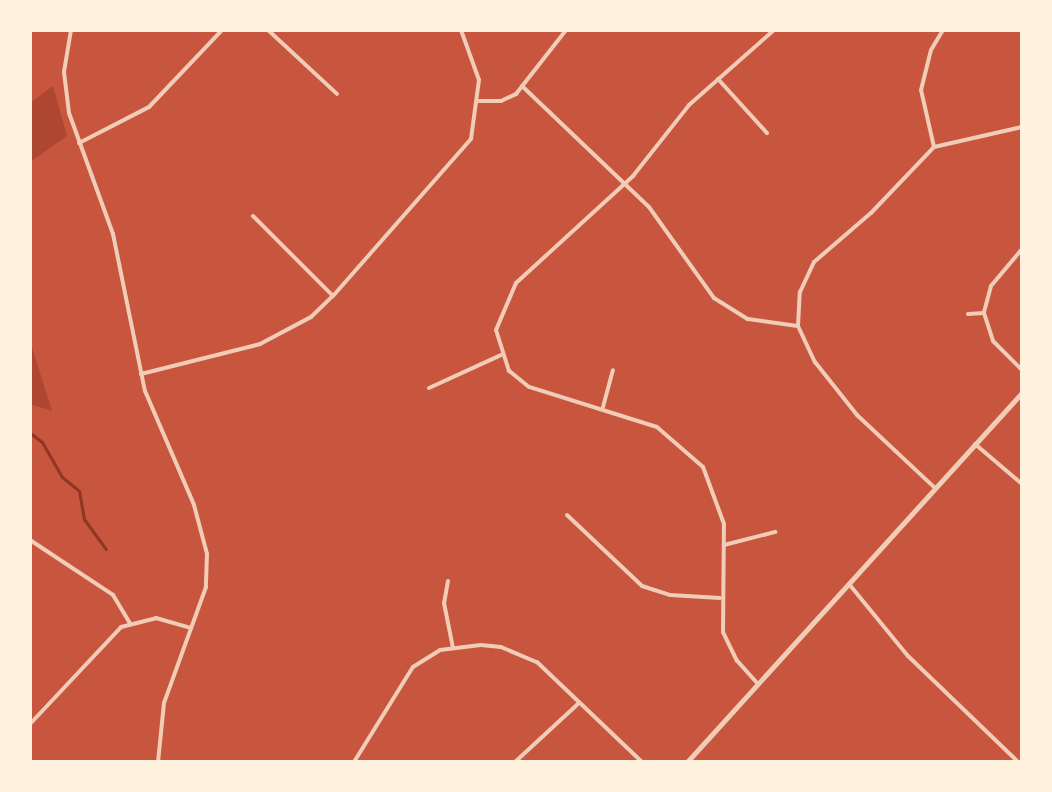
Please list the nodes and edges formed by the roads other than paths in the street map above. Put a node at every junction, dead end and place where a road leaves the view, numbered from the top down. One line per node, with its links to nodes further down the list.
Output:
1 (71, 30): 14 (street)
2 (222, 30): 14 (street)
3 (268, 30): 10 (street)
4 (461, 30): 11 (street)
5 (566, 30): 9 (street)
6 (774, 30): 8 (street)
7 (943, 30): 15 (street)
8 (718, 79): 13 (street); 16 (street)
9 (522, 86): 11 (street); 16 (street)
10 (337, 94)
11 (479, 101): 19 (street)
12 (1022, 127): 15 (street)
13 (767, 133)
14 (79, 143): 26 (street)
15 (934, 147): 22 (street)
16 (625, 183): 22 (street); 23 (street)
17 (253, 216): 19 (street)
18 (1022, 249): 20 (street)
19 (333, 296): 26 (street)
20 (984, 313): 21 (street); 25 (street)
21 (968, 314)
22 (798, 326): 32 (street)
23 (501, 355): 27 (street); 29 (street)
24 (613, 370): 29 (street)
25 (1022, 370)
26 (141, 374): 41 (street)
27 (429, 388)
28 (1022, 392): 30 (street)
29 (603, 407): 36 (street)
30 (975, 444): 31 (street); 32 (street)
31 (1022, 484)
32 (935, 488): 38 (street)
33 (567, 515): 39 (street)
34 (775, 532): 36 (street)
35 (30, 540): 40 (street)
36 (724, 545): 39 (street)
37 (448, 581): 42 (street)
38 (849, 584): 43 (street); 51 (street)
39 (720, 598): 43 (street)
40 (130, 623): 41 (street); 45 (street)
41 (191, 628): 46 (street)
42 (453, 648): 44 (street); 47 (street)
43 (758, 684): 50 (street)
44 (579, 703): 48 (street); 49 (street)
45 (30, 724)
46 (158, 762)
47 (354, 762)
48 (515, 762)
49 (642, 762)
50 (687, 762)
51 (1018, 762)

